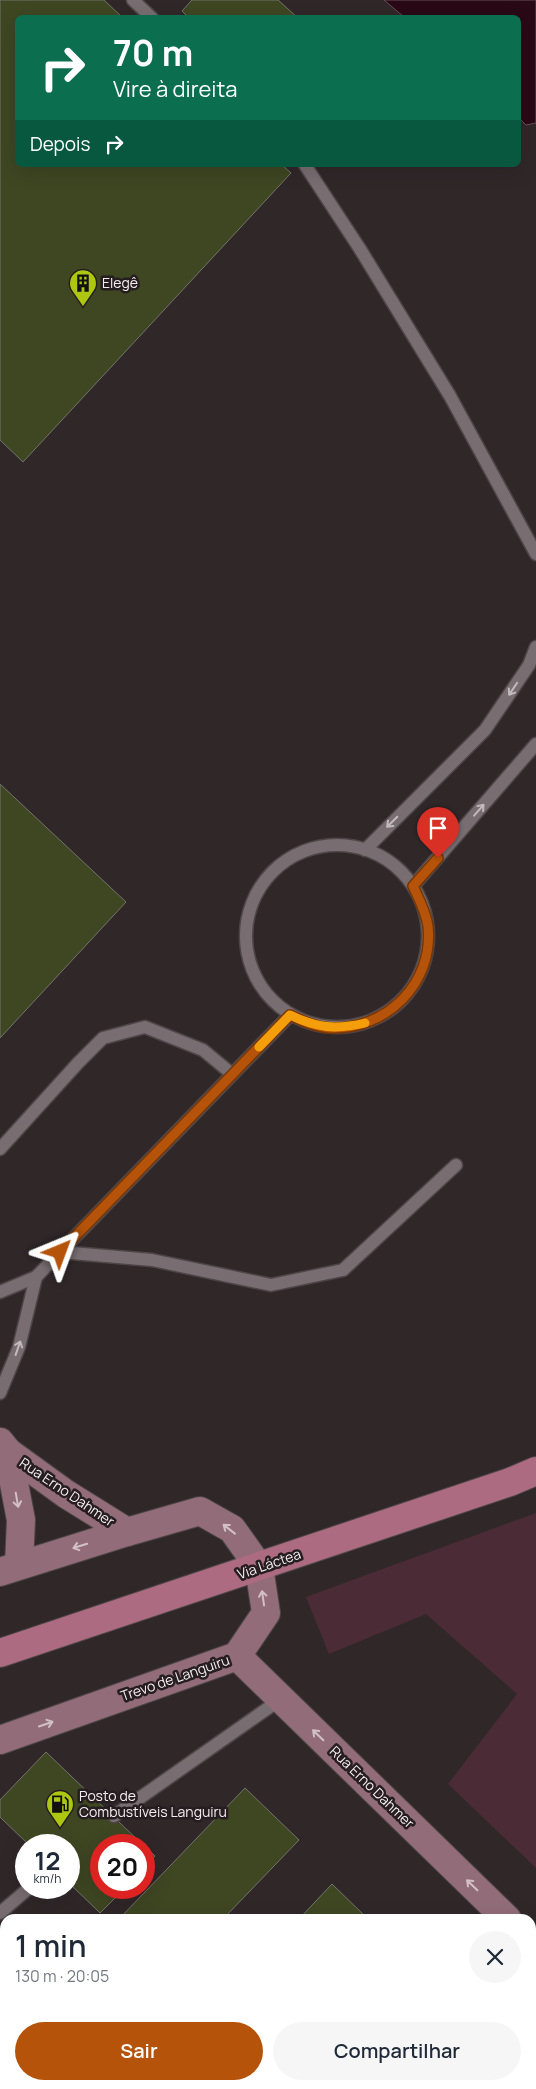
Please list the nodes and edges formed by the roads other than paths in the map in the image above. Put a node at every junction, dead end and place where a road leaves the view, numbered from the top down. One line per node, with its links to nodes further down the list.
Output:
1 (133, 0): 2 (lane)
2 (149, 15)
3 (306, 167): 4 (lane)
4 (536, 554)
5 (536, 647): 7 (lane, one-way to 7)
6 (536, 744): 8 (lane, one-way to 6)
7 (365, 850): 8 (lane); 9 (lane)
8 (413, 886): 9 (lane)
9 (290, 1015): 10 (lane)
10 (232, 1074): 11 (lane); 13 (lane)
11 (0, 1148)
12 (456, 1164): 13 (lane)
13 (60, 1252): 14 (lane)
14 (36, 1277): 15 (lane); 16 (lane, one-way to 14)
15 (0, 1292)
16 (0, 1393)
17 (4, 1447): 19 (main road, Rua Erno Dahmer); 21 (main road, Rua Erno Dahmer, one-way to 21)
18 (536, 1471): 20 (main road, Via Láctea)
19 (127, 1532): 20 (main road, Trevo de Languiru, one-way to 19); 21 (main road, Trevo de Languiru, one-way to 21)
20 (259, 1567): 22 (main road, Via Láctea); 23 (main road, Trevo de Languiru, one-way to 20)
21 (9, 1569)
22 (0, 1653)
23 (237, 1656): 24 (main road, Rua Erno Dahmer); 25 (main road, Trevo de Languiru, one-way to 23)
24 (281, 1699): 26 (lane); 29 (main road, Rua Erno Dahmer, one-way to 24)
25 (0, 1740)
26 (114, 1816)
27 (16, 1899): 28 (lane)
28 (0, 1913)
29 (502, 1914)

